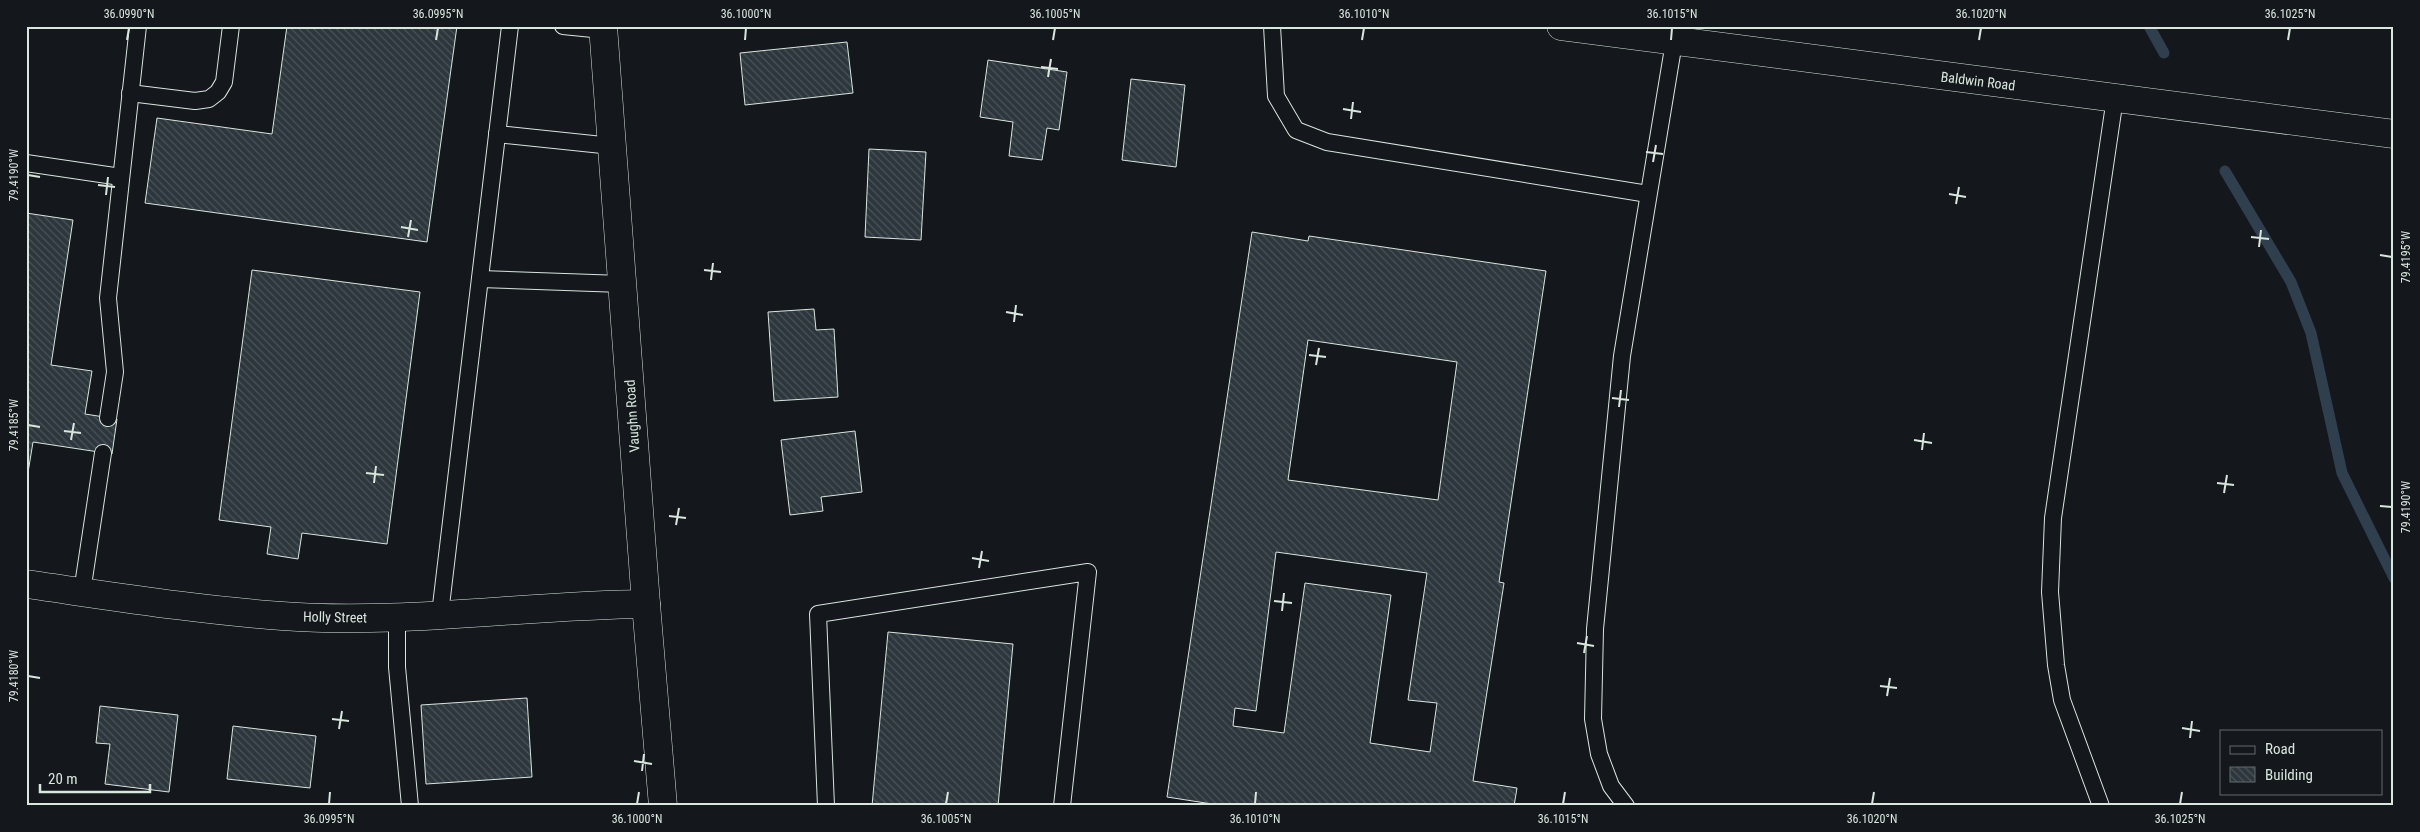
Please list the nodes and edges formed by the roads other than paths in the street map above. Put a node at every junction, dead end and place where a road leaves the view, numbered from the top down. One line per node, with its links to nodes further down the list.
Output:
1 (138, 26): 9 (lane)
2 (232, 26): 9 (lane)
3 (510, 26): 11 (lane)
4 (563, 26): 7 (lane)
5 (1272, 26): 16 (lane)
6 (1562, 26): 8 (street, Baldwin Road)
7 (603, 28): 13 (street, Vaughn Road)
8 (1674, 42): 10 (street, Baldwin Road); 16 (lane)
9 (130, 93): 15 (lane)
10 (2115, 98): 12 (street, Baldwin Road); 31 (lane)
11 (497, 134): 13 (lane); 17 (lane)
12 (2394, 134)
13 (612, 146): 18 (street, Vaughn Road)
14 (26, 163): 15 (lane)
15 (121, 177): 19 (lane)
16 (1648, 194): 30 (lane)
17 (480, 279): 18 (lane); 24 (lane)
18 (622, 284): 23 (street, Vaughn Road)
19 (108, 418)
20 (103, 453): 22 (lane)
21 (26, 584): 22 (street, Holly Street)
22 (82, 592): 25 (street, Holly Street)
23 (646, 604): 24 (street, Holly Street); 27 (street, Vaughn Road)
24 (440, 614): 25 (street, Holly Street)
25 (398, 617): 26 (lane)
26 (410, 806)
27 (663, 806)
28 (826, 806): 29 (lane)
29 (1062, 806)
30 (1626, 806)
31 (2101, 806)

